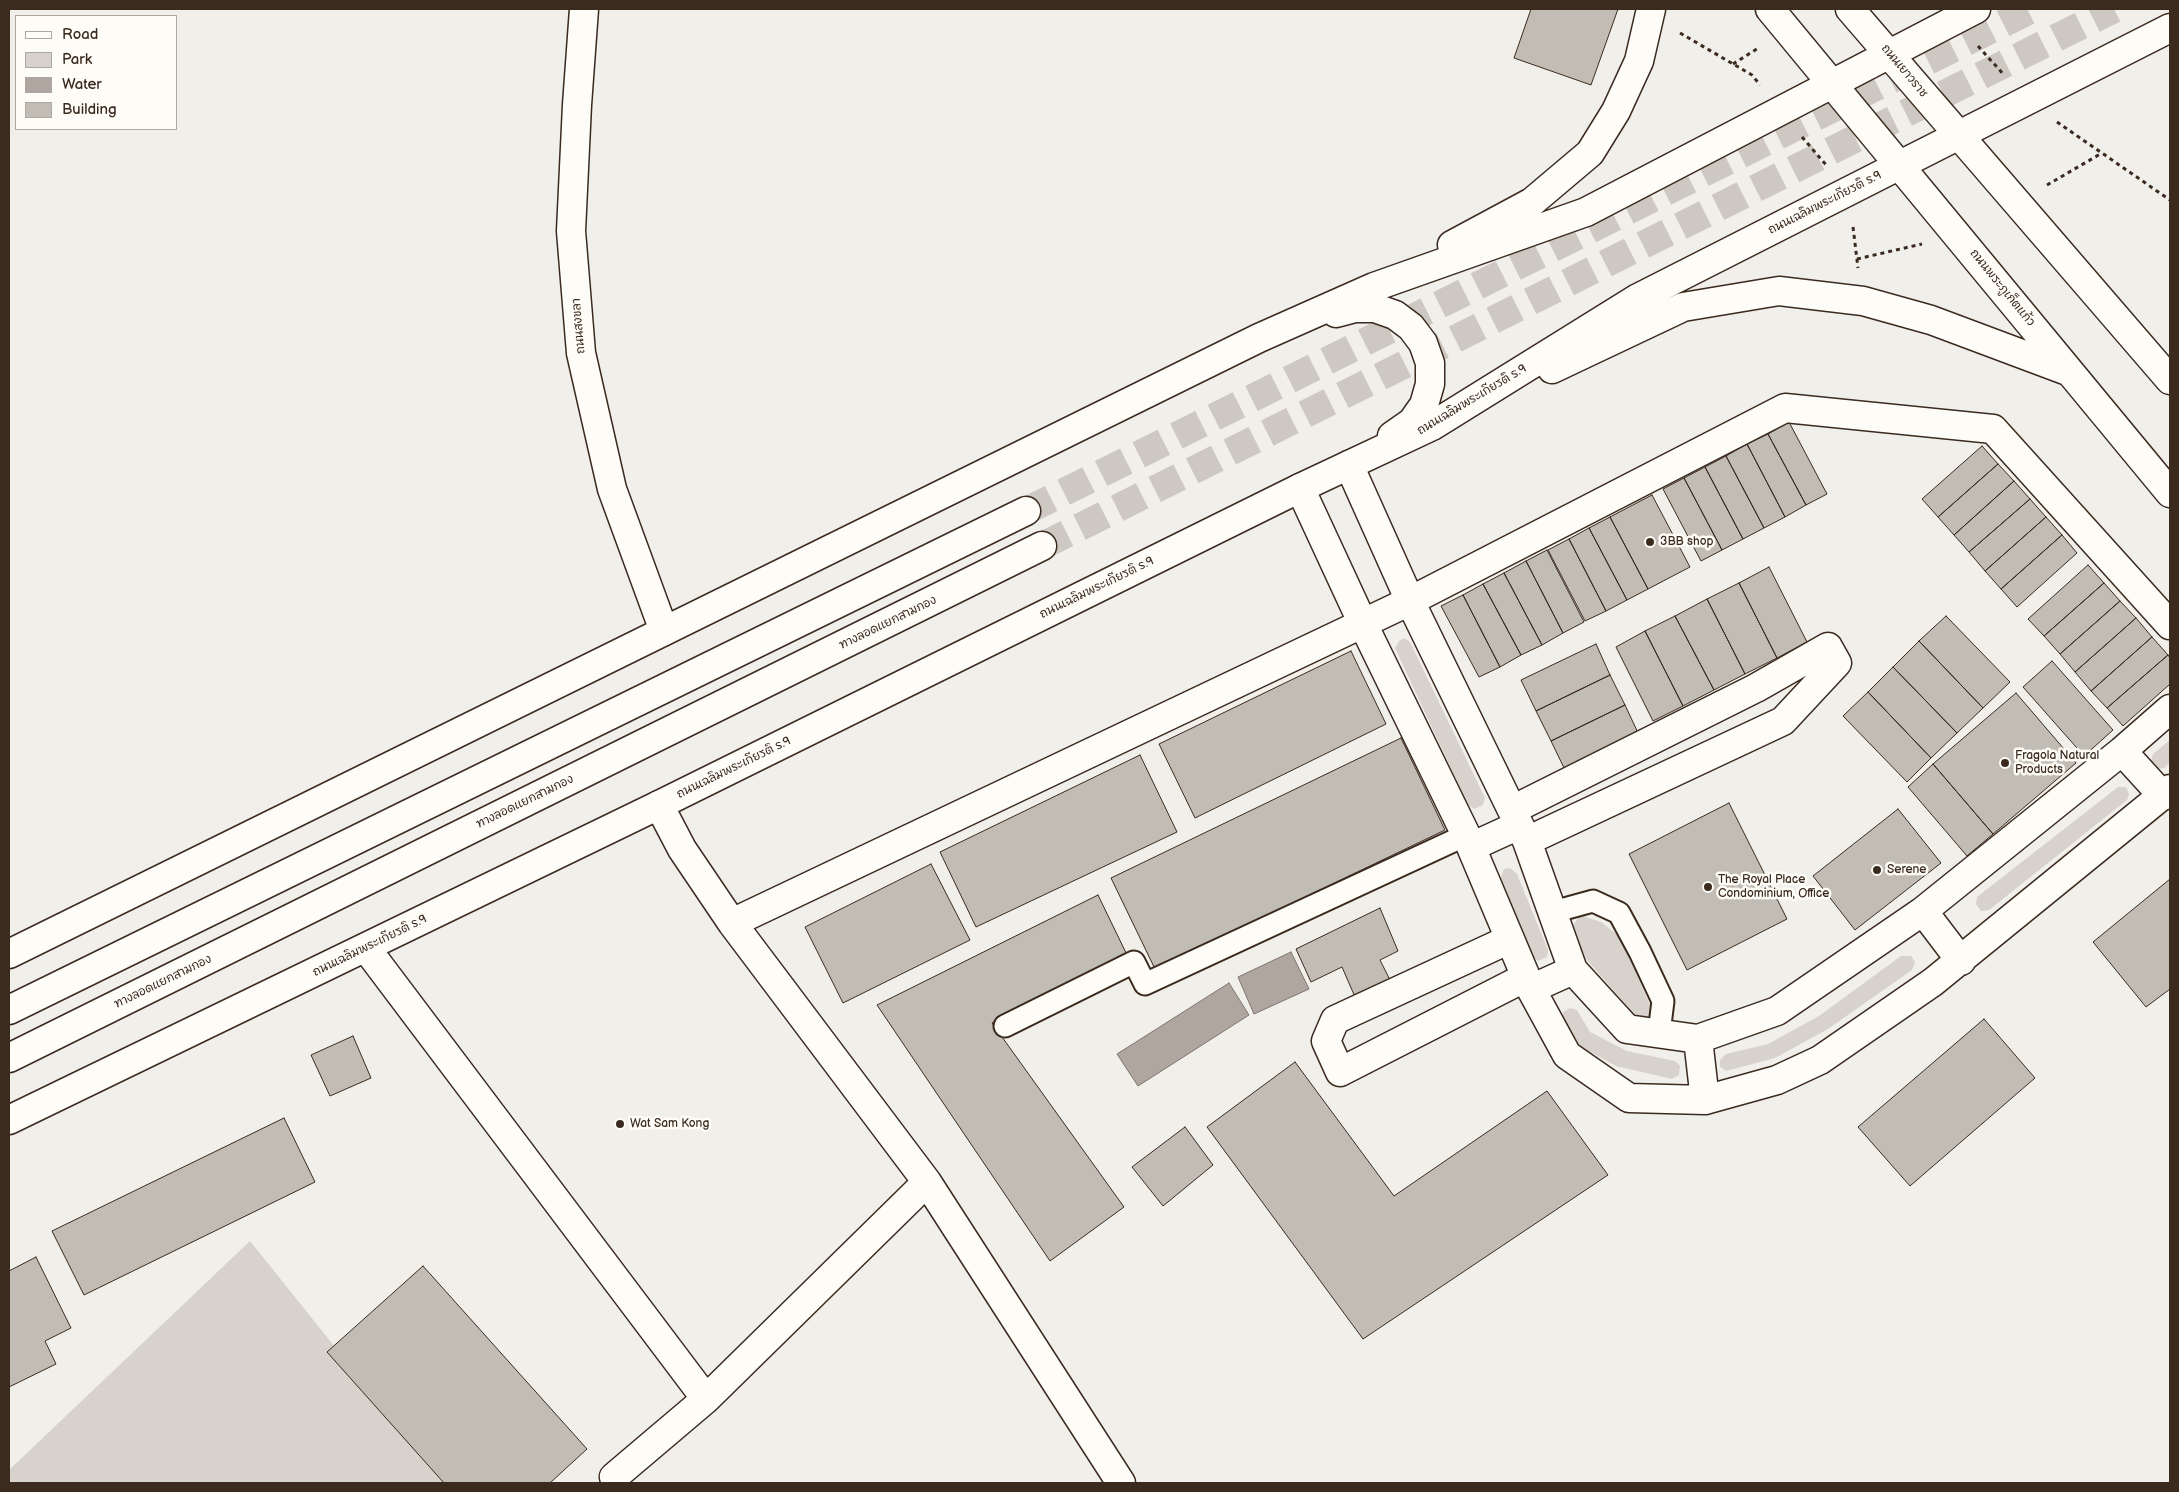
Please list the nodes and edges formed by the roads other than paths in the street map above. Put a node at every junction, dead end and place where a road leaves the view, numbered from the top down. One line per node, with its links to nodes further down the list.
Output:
1 (584, 9): 24 (main road, ถนนสงขลา)
2 (1651, 9): 11 (main road)
3 (1770, 9): 8 (main road)
4 (1850, 9): 7 (main road, ถนนเยาวราช)
5 (1976, 9): 7 (main road)
6 (2170, 28): 9 (main road, ถนนเฉลิมพระเกียรติ ร.9)
7 (1890, 54): 8 (main road); 9 (main road, ถนนเยาวราช)
8 (1834, 84): 10 (main road, ถนนพระภูเก็ตแก้ว); 11 (main road)
9 (1958, 134): 10 (main road, ถนนเฉลิมพระเกียรติ ร.9); 14 (main road)
10 (1901, 165): 13 (main road, ถนนพระภูเก็ตแก้ว); 15 (main road, ถนนเฉลิมพระเกียรติ ร.9)
11 (1374, 287): 12 (main road)
12 (1259, 338): 16 (main road); 24 (main road)
13 (2070, 372): 15 (main road); 18 (main road, ถนนพระภูเก็ตแก้ว)
14 (2170, 380)
15 (1432, 426): 16 (main road, ถนนเฉลิมพระเกียรติ ร.9)
16 (1349, 465): 17 (main road, ถนนเฉลิมพระเกียรติ ร.9); 21 (main road)
17 (1300, 488): 22 (main road); 28 (main road, ถนนเฉลิมพระเกียรติ ร.9)
18 (2170, 493)
19 (1026, 511): 40 (main road)
20 (1042, 546): 44 (main road, ทางลอดแยกสามกอง)
21 (1410, 601): 22 (main road); 23 (main road); 29 (main road)
22 (1363, 624): 30 (main road); 33 (main road)
23 (2170, 625)
24 (664, 631): 36 (main road)
25 (2170, 709): 26 (main road)
26 (2122, 751): 27 (main road); 31 (main road)
27 (2167, 792): 37 (main road)
28 (659, 805): 33 (main road); 35 (main road, ถนนเฉลิมพระเกียรติ ร.9)
29 (1519, 825): 29 (main road); 30 (main road); 32 (main road)
30 (1468, 841): 34 (main road); 41 (lane)
31 (1923, 911): 37 (main road); 43 (main road)
32 (1553, 912): 38 (main road); 42 (lane)
33 (732, 923): 47 (main road)
34 (1510, 939): 39 (main road); 39 (main road)
35 (366, 948): 46 (main road, ถนนเฉลิมพระเกียรติ ร.9); 48 (main road)
36 (9, 954)
37 (1961, 961): 45 (main road)
38 (1573, 970): 39 (main road); 42 (main road)
39 (1528, 983): 45 (main road)
40 (9, 1010)
41 (1005, 1026)
42 (1659, 1034): 43 (main road)
43 (1698, 1038): 45 (main road)
44 (9, 1058)
45 (1705, 1100)
46 (9, 1120)
47 (927, 1182): 48 (main road); 50 (main road)
48 (706, 1399): 49 (main road)
49 (616, 1483)
50 (1120, 1483)

